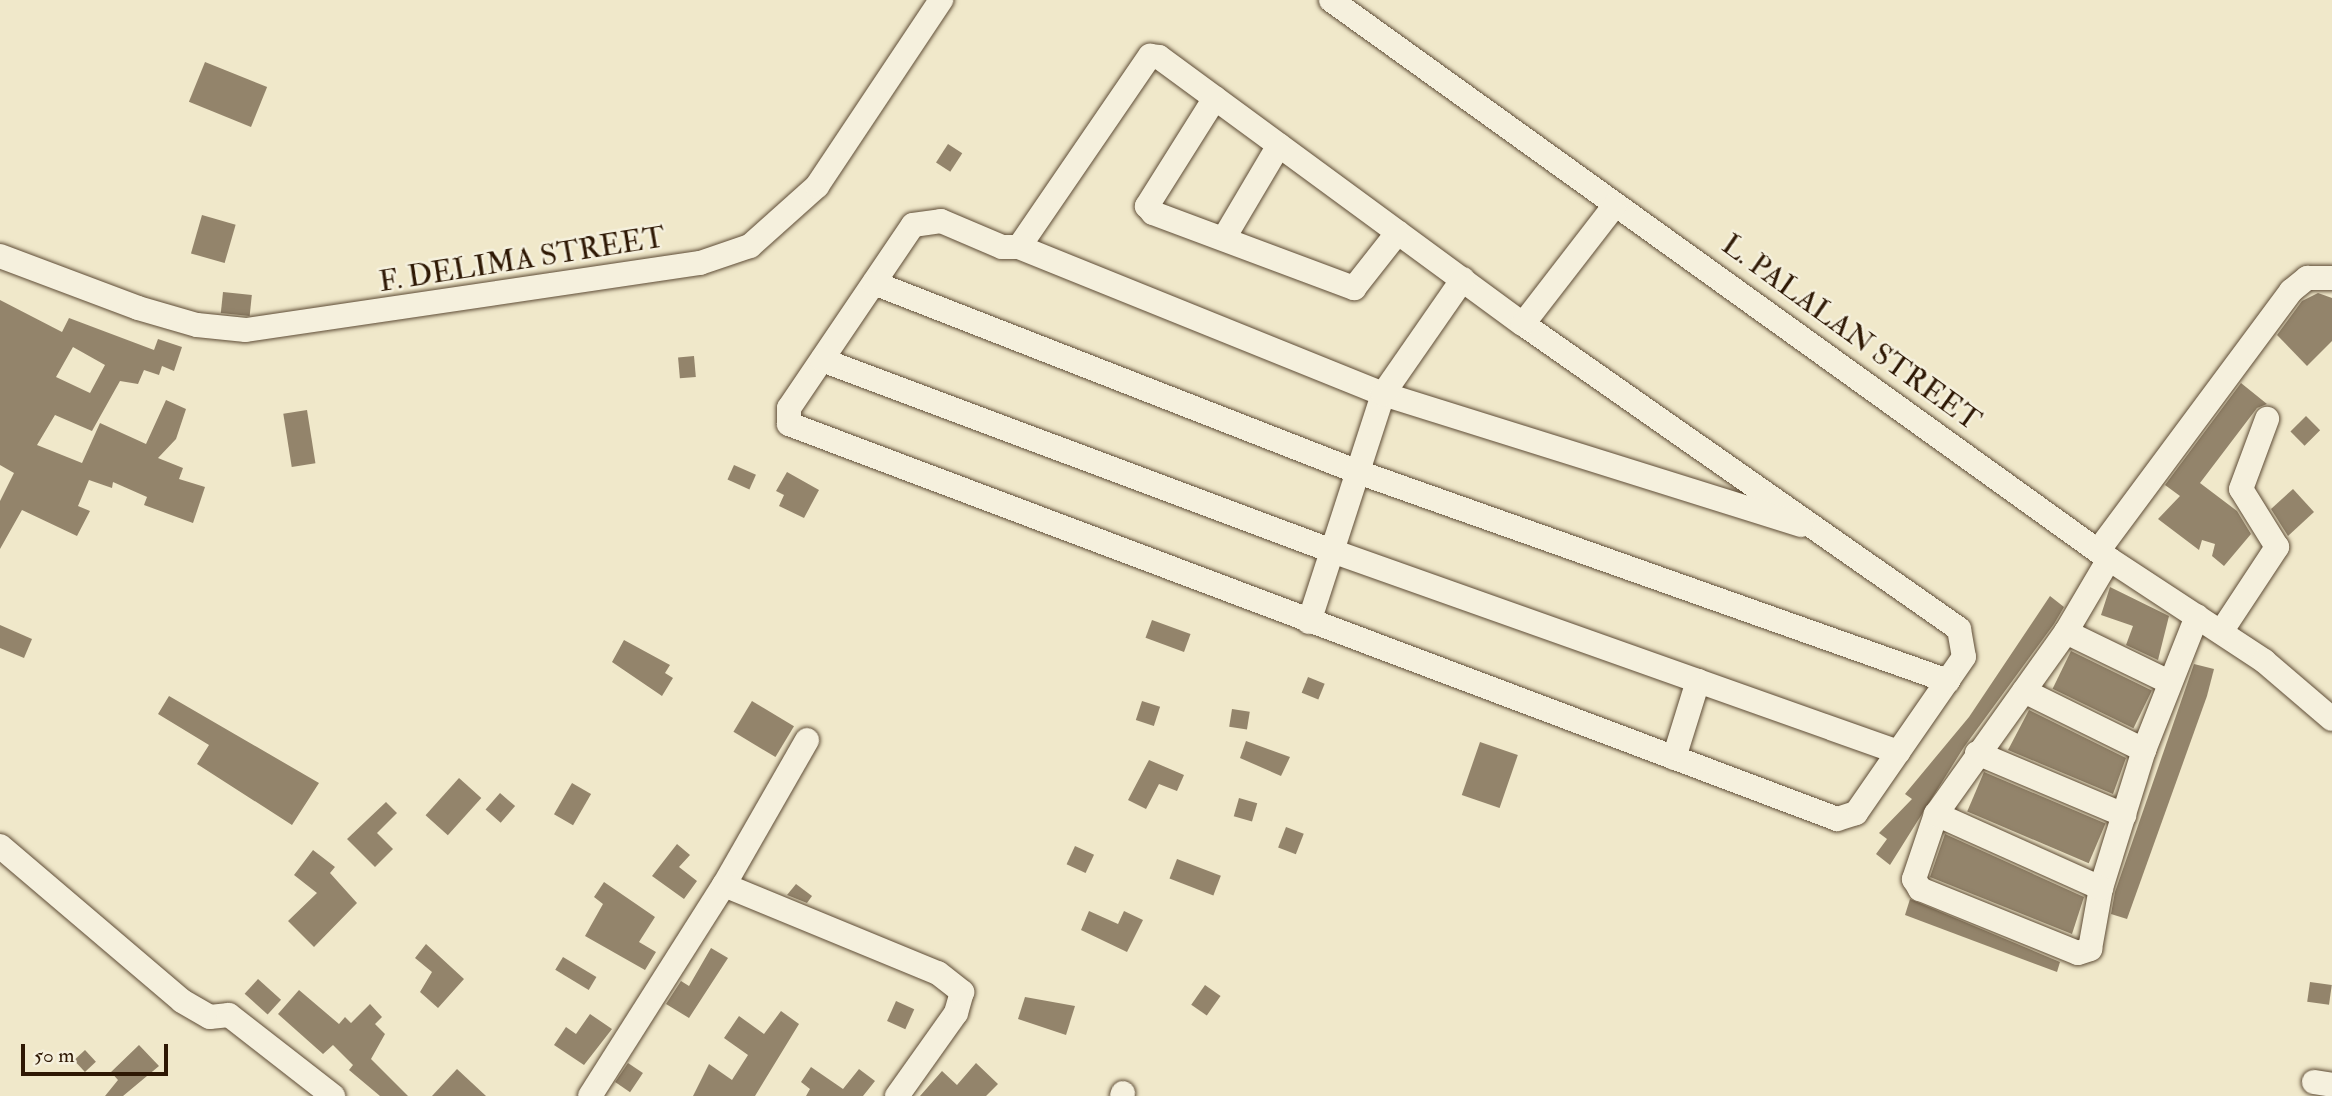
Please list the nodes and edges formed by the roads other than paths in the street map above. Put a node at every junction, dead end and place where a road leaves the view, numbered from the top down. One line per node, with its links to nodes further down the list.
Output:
1 (941, 0): 9 (street, F. DELIMA STREET)
2 (1331, 0): 5 (street, L. PALALAN STREET)
3 (1215, 98): 4 (street); 7 (street); 8 (street)
4 (1279, 145): 6 (street); 7 (street)
5 (1615, 205): 13 (street); 20 (street, L. PALALAN STREET)
6 (1398, 232): 7 (street); 11 (street)
7 (1224, 238)
8 (1019, 247): 12 (street); 15 (street)
9 (0, 257)
10 (2332, 278): 20 (street)
11 (1462, 279): 13 (street); 15 (street)
12 (874, 283): 14 (street); 17 (street)
13 (1523, 324): 18 (street)
14 (822, 360): 19 (street); 22 (street)
15 (1383, 394): 17 (street); 18 (street)
16 (2267, 419): 24 (street)
17 (1358, 472): 19 (street); 26 (street)
18 (1825, 533): 26 (street)
19 (1332, 551): 22 (street); 25 (street)
20 (2104, 555): 21 (street, L. PALALAN STREET); 23 (street)
21 (2197, 617): 24 (street, L. PALALAN STREET); 27 (street)
22 (1309, 622): 34 (street)
23 (2066, 632): 27 (street); 28 (street)
24 (2221, 632): 29 (street, L. PALALAN STREET)
25 (1698, 681): 32 (street); 34 (street)
26 (1948, 681): 32 (street)
27 (2169, 682): 31 (street)
28 (2024, 691): 31 (street); 33 (street)
29 (2332, 719)
30 (807, 740): 38 (street)
31 (2144, 750): 36 (street)
32 (1898, 752): 34 (street)
33 (1977, 753): 35 (street); 36 (street)
34 (1674, 758)
35 (1936, 814): 39 (street); 39 (street)
36 (2124, 815): 39 (street)
37 (0, 846): 40 (street)
38 (724, 885): 41 (street); 42 (street)
39 (2101, 888)
40 (333, 1096)
41 (590, 1096)
42 (897, 1096)

